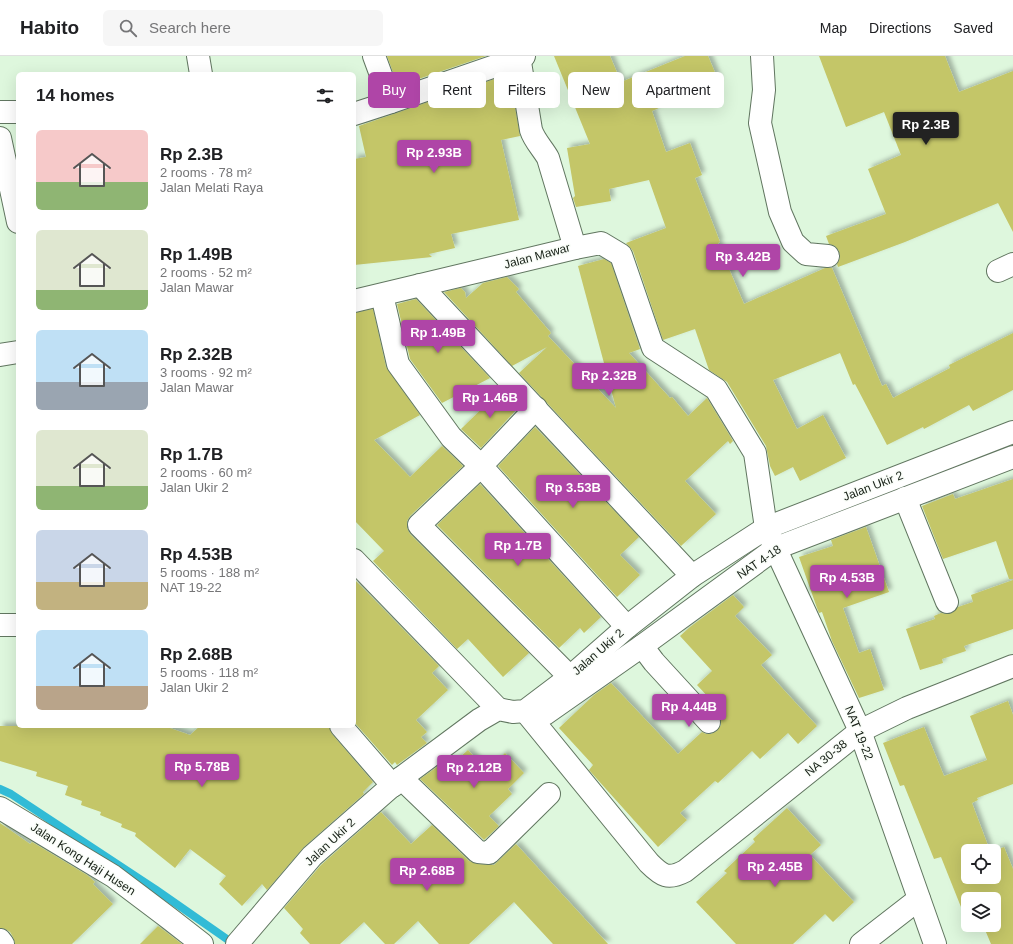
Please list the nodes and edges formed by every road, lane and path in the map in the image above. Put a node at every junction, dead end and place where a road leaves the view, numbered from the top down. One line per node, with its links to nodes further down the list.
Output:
1 (198, 56): 5 (street)
2 (374, 56): 6 (street)
3 (521, 56): 7 (street); 15 (street, Jalan Mawar)
4 (762, 56): 16 (street)
5 (201, 72)
6 (380, 72)
7 (420, 92)
8 (372, 108): 11 (street)
9 (0, 112): 10 (street)
10 (16, 112)
11 (356, 113)
12 (0, 138): 13 (street)
13 (4, 169): 14 (street)
14 (16, 214)
15 (575, 248): 17 (street, Jalan Mawar); 27 (street, NAT 19-22)
16 (828, 256)
17 (420, 285): 18 (street, Jalan Mawar); 22 (street)
18 (382, 295): 19 (street, Jalan Mawar); 25 (street)
19 (356, 301)
20 (16, 352): 21 (street)
21 (0, 355)
22 (536, 408): 25 (street); 30 (street)
23 (1013, 432): 27 (street, Jalan Ukir 2)
24 (1013, 457): 26 (street, NAT 4-18)
25 (481, 466): 34 (street); 37 (street)
26 (905, 498): 28 (street, NAT 4-18); 31 (street)
27 (766, 528): 28 (street, NAT 19-22); 30 (street, Jalan Ukir 2)
28 (776, 548): 35 (street, NAT 4-18); 42 (street, NAT 19-22)
29 (356, 562): 38 (street)
30 (692, 576): 34 (street, Jalan Ukir 2)
31 (947, 602)
32 (0, 625): 33 (street)
33 (16, 625)
34 (627, 627): 37 (street, Jalan Ukir 2)
35 (642, 646): 39 (street, NAT 4-18); 40 (street)
36 (1013, 666): 42 (street, NA 30-38)
37 (570, 677): 39 (street, Jalan Ukir 2)
38 (498, 709): 39 (street); 43 (street, Jalan Ukir 2)
39 (530, 717): 42 (street, NA 30-38)
40 (709, 722)
41 (343, 728): 43 (street)
42 (860, 731): 46 (street, NAT 19-22)
43 (397, 782): 44 (street); 48 (street, Jalan Ukir 2)
44 (550, 794)
45 (0, 808): 50 (street, Jalan Kong Haji Husen)
46 (919, 899): 51 (street); 52 (street, NAT 19-22)
47 (0, 940): 49 (street)
48 (240, 940)
49 (3, 944)
50 (202, 944)
51 (861, 944)
52 (935, 944)

